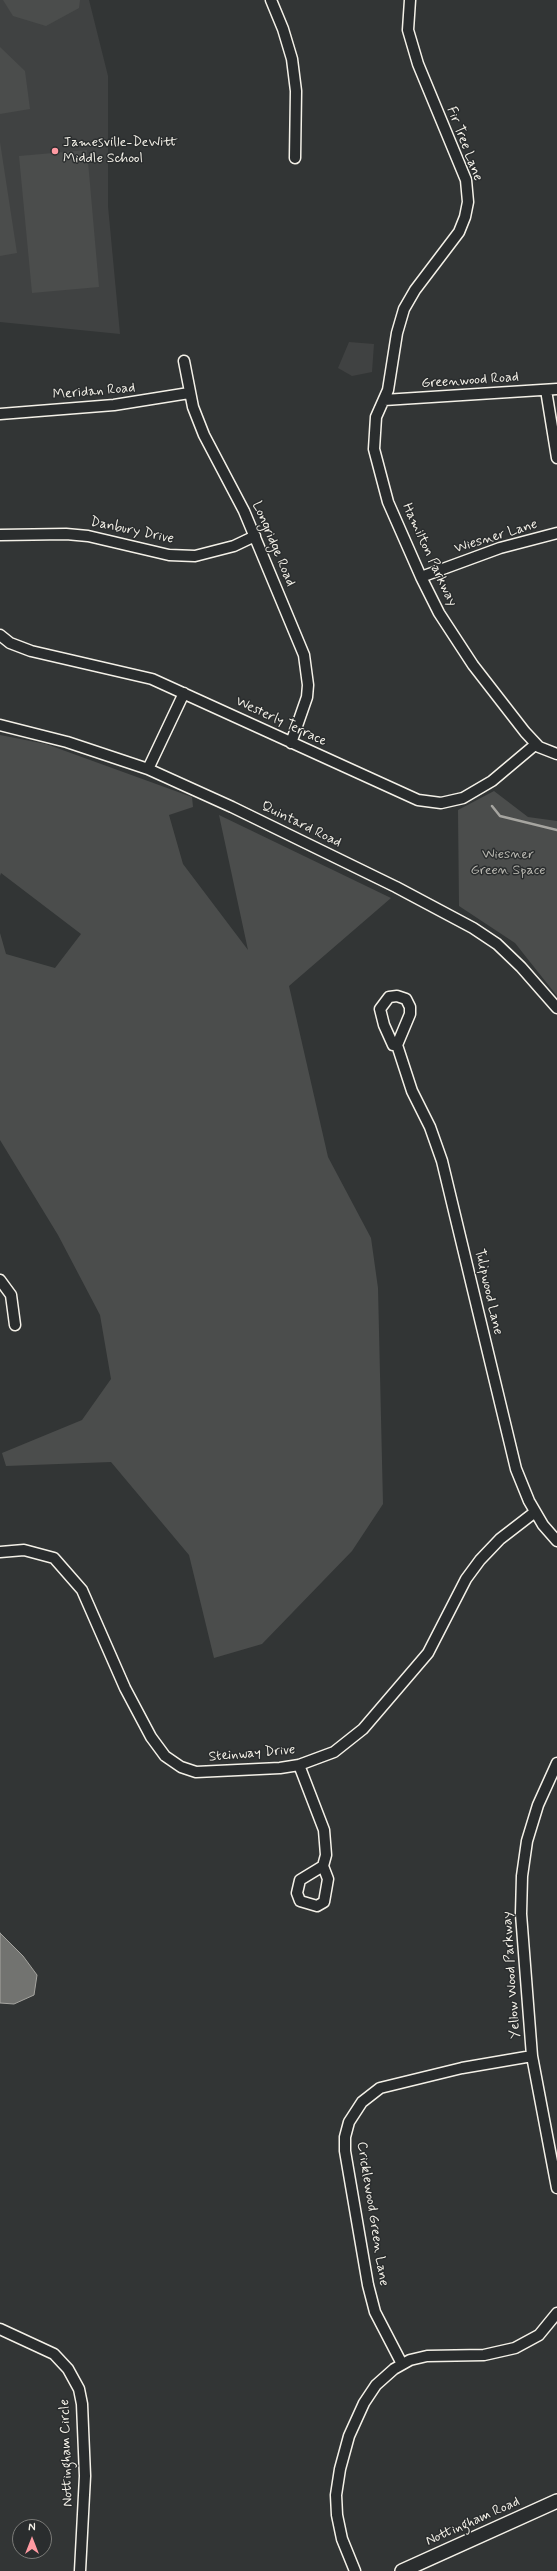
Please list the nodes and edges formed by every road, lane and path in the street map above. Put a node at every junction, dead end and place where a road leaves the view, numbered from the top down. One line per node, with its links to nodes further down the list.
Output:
1 (271, 0): 3 (street)
2 (410, 0): 8 (street, Fir Tree Lane)
3 (295, 158)
4 (184, 361): 7 (street, Longridge Road)
5 (557, 389): 6 (street, Greenwood Road)
6 (546, 390): 8 (street, Greenwood Road); 10 (street)
7 (189, 393): 9 (street, Meridan Road); 13 (street, Longridge Road)
8 (384, 400): 14 (street, Hamilton Parkway)
9 (0, 414)
10 (557, 458)
11 (557, 533): 14 (street, Wiesner Lane)
12 (0, 535): 13 (street, Danbury Drive)
13 (255, 536): 18 (street, Longridge Road)
14 (421, 577): 19 (street, Hamilton Parkway)
15 (0, 635): 16 (street, Westerly Terrace)
16 (184, 693): 18 (street, Westerly Terrace); 21 (street)
17 (0, 725): 21 (street, Quintard Road)
18 (291, 743): 19 (street, Westerly Terrace)
19 (536, 744): 20 (street, Hamilton Parkway)
20 (557, 754)
21 (148, 769): 22 (street, Quintard Road)
22 (557, 1008)
23 (396, 1045): 26 (street, Tulipwood Lane)
24 (0, 1280): 25 (street)
25 (15, 1325)
26 (535, 1512): 27 (street, Tulipwood Lane); 30 (street, Steinway Drive)
27 (557, 1541)
28 (0, 1552): 30 (street, Steinway Drive)
29 (557, 1763): 32 (street, Yellow Wood Parkway)
30 (300, 1764): 31 (street)
31 (323, 1866)
32 (532, 2056): 33 (street, Yellow Wood Parkway); 37 (street, Cricklewood Green Lane)
33 (554, 2152): 34 (street, Yellow Wood Parkway)
34 (557, 2188)
35 (557, 2313): 37 (street)
36 (0, 2329): 39 (street, Nottingham Circle)
37 (402, 2364): 40 (street)
38 (557, 2501): 41 (street, Nottingham Road)
39 (80, 2571)
40 (354, 2571)
41 (402, 2571)

